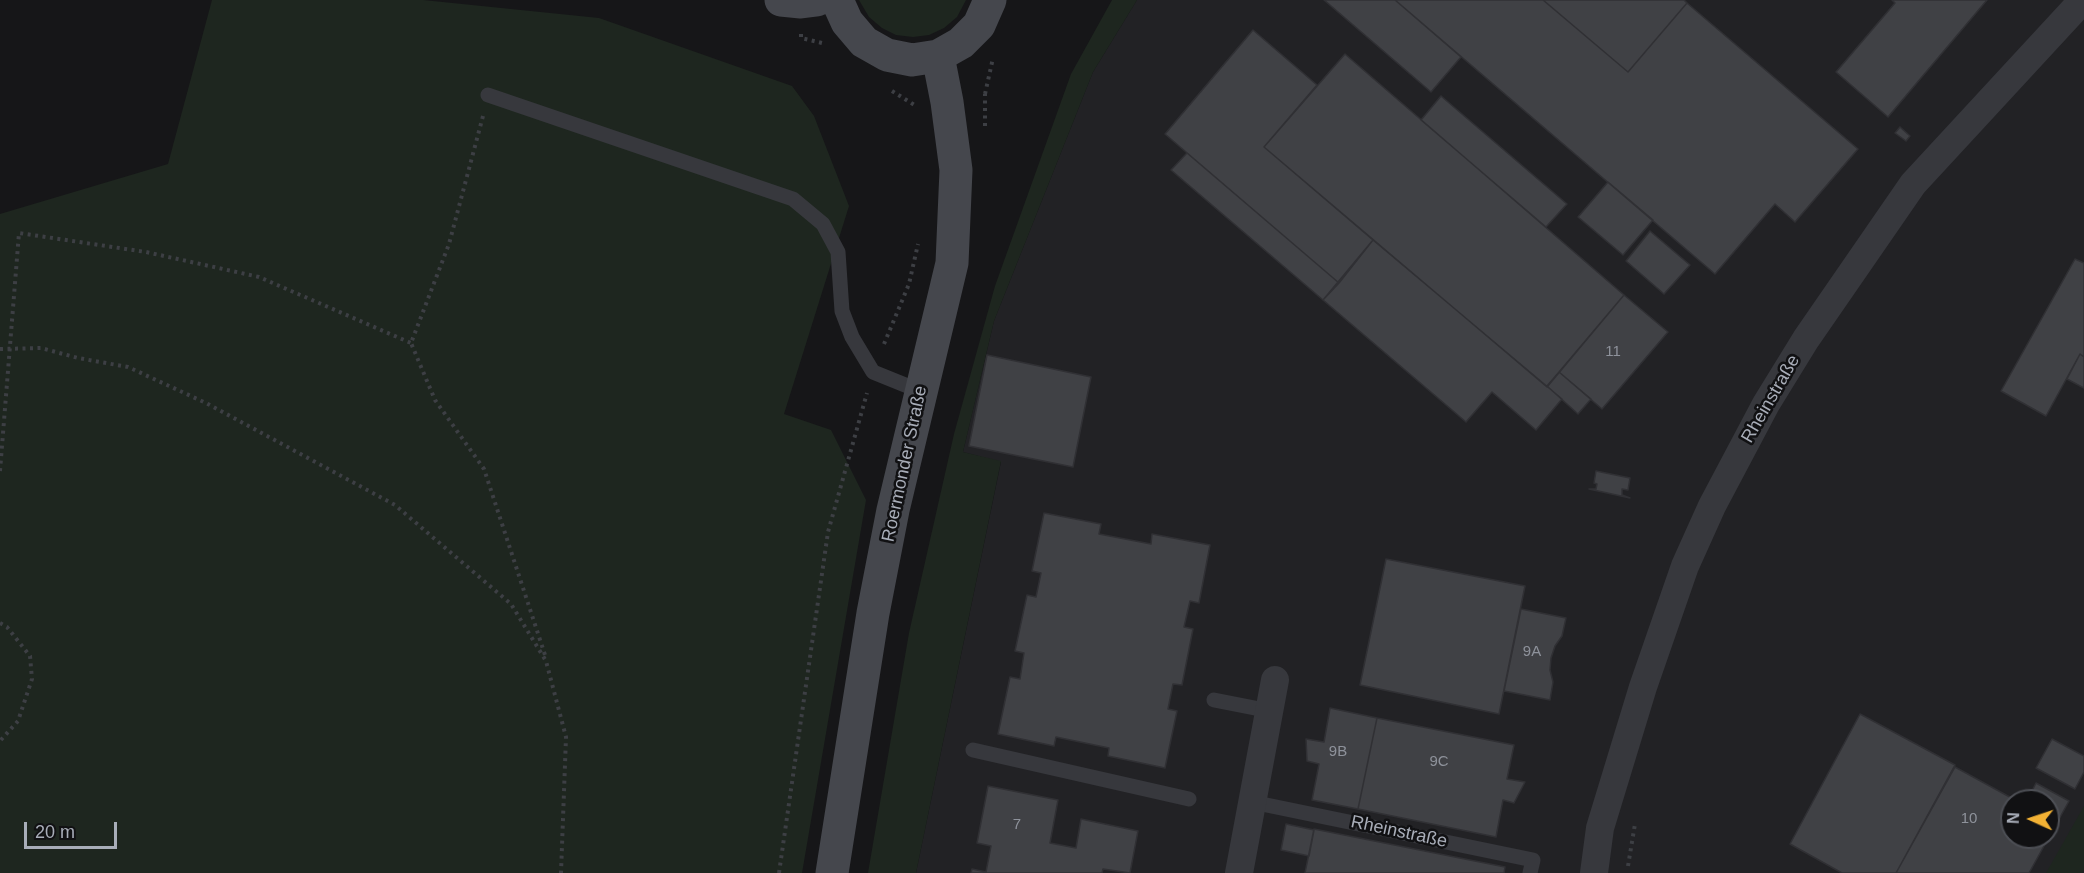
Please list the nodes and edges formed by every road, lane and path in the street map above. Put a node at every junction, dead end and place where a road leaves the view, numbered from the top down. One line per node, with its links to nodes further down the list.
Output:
1 (782, 0): 2 (main road)
2 (818, 0)
3 (837, 0): 6 (main road)
4 (990, 0): 6 (main road)
5 (2083, 0): 32 (street, Rheinstraße)
6 (938, 56): 15 (main road, Roermonder Straße)
7 (488, 95): 11 (path); 14 (lane)
8 (914, 106): 9 (path)
9 (916, 116)
10 (921, 235): 14 (path)
11 (411, 343): 12 (path); 18 (path)
12 (9, 347): 13 (path); 16 (path); 18 (path)
13 (0, 349)
14 (873, 372): 15 (lane); 28 (path)
15 (920, 392): 29 (main road, Roermonder Straße)
16 (0, 471)
17 (0, 623): 22 (path)
18 (546, 661): 27 (path)
19 (1275, 680): 21 (street)
20 (1214, 700): 21 (lane)
21 (1270, 711): 25 (street)
22 (0, 741)
23 (973, 750): 24 (lane)
24 (1189, 799)
25 (1252, 802): 30 (street); 31 (lane, Rheinstraße)
26 (1636, 820): 33 (path)
27 (561, 873)
28 (780, 873)
29 (832, 873)
30 (1239, 873)
31 (1530, 873)
32 (1594, 873)
33 (1627, 873)

